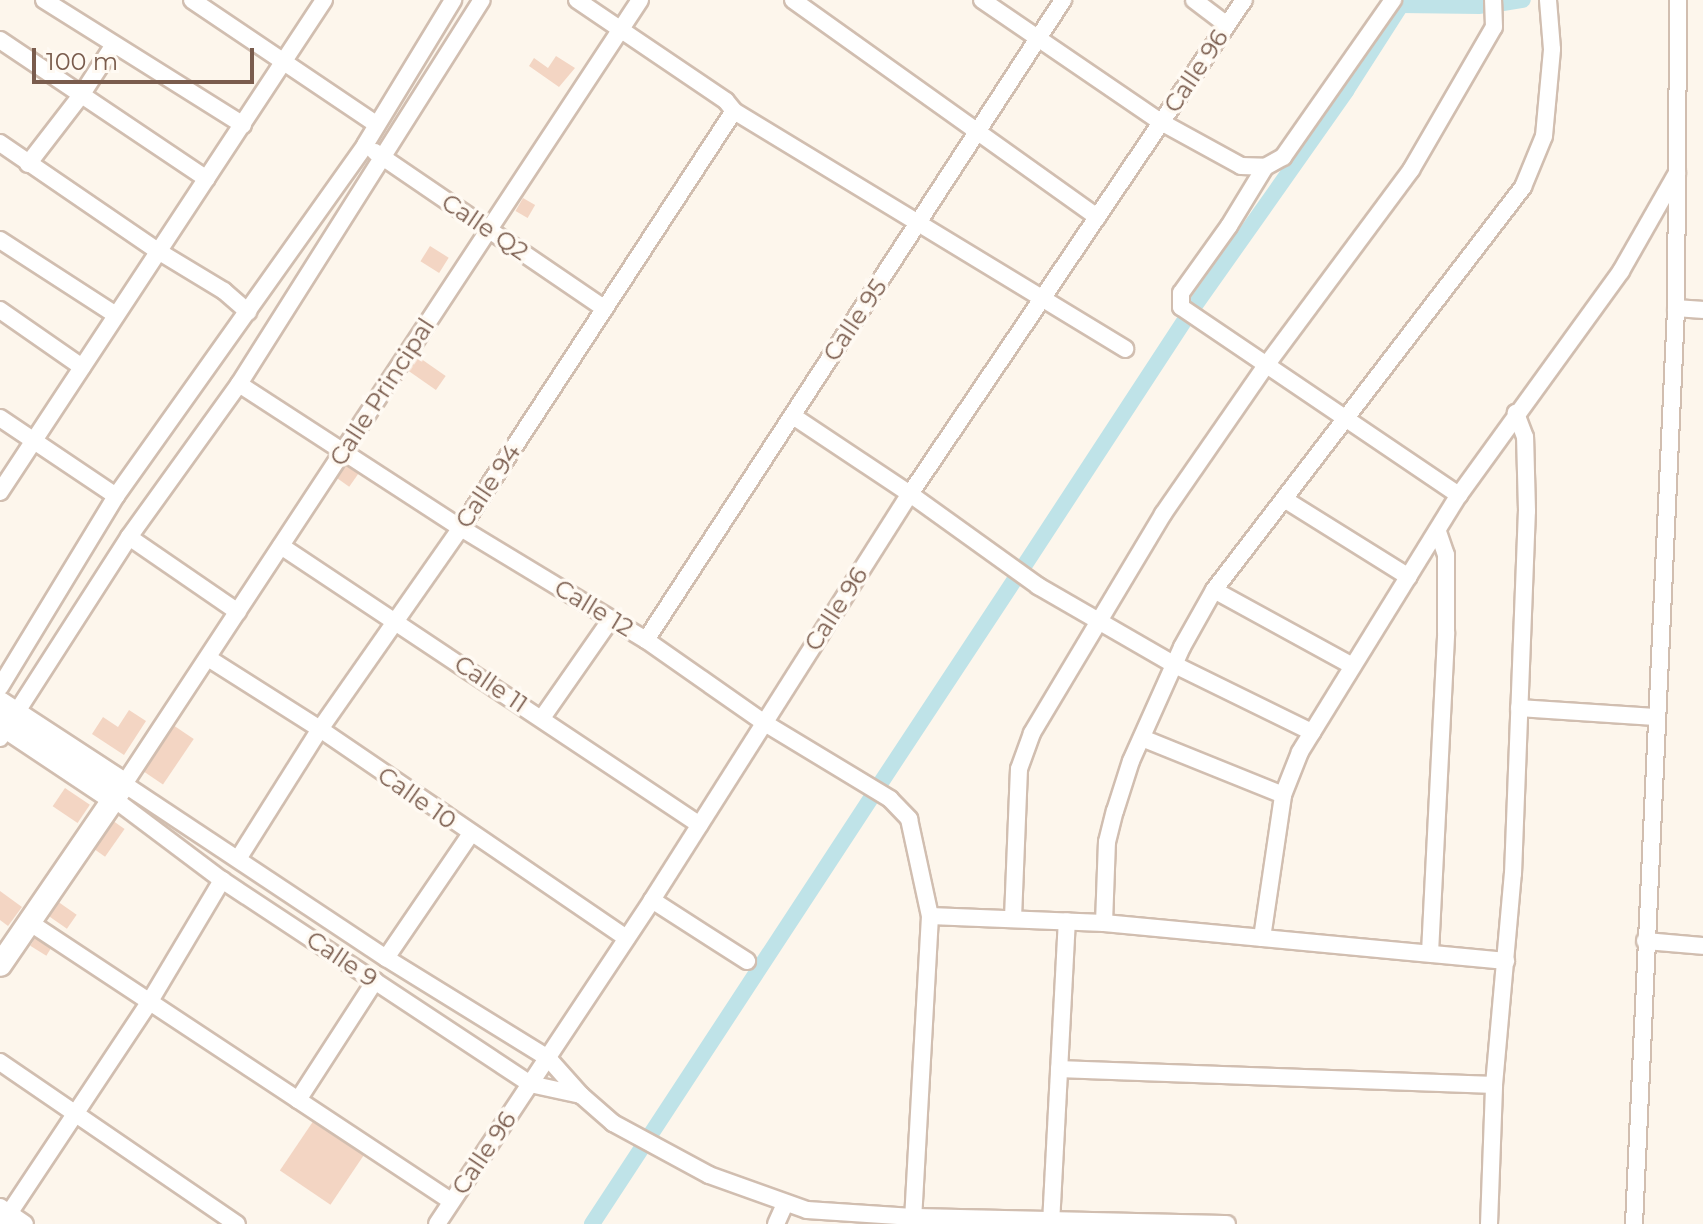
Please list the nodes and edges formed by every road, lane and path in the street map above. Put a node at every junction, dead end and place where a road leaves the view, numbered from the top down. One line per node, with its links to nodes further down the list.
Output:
1 (44, 0): 21 (street)
2 (192, 0): 22 (street)
3 (324, 0): 22 (street)
4 (453, 0): 27 (street)
5 (482, 0): 31 (street)
6 (577, 0): 18 (street)
7 (640, 0): 18 (street, Calle Principal)
8 (793, 0): 28 (street)
9 (982, 0): 19 (street)
10 (1063, 0): 19 (street, Calle 95)
11 (1194, 0): 17 (street)
12 (1244, 0): 17 (street, Calle 96)
13 (1393, 0): 33 (street)
14 (1493, 0): 49 (street)
15 (1548, 0): 55 (street)
16 (1678, 0): 34 (street)
17 (1227, 25): 25 (street, Calle 96)
18 (620, 30): 24 (street); 38 (street, Calle Principal)
19 (1038, 39): 25 (street); 28 (street, Calle 95)
20 (0, 40): 23 (street)
21 (113, 46): 23 (street); 26 (street)
22 (286, 61): 26 (street); 27 (street)
23 (82, 94): 32 (street); 35 (street)
24 (734, 111): 37 (street); 43 (street, Calle 94)
25 (1161, 122): 33 (street); 36 (street, Calle 96)
26 (243, 125): 35 (street)
27 (377, 125): 30 (street)
28 (976, 129): 36 (street); 37 (street, Calle 95)
29 (0, 143): 32 (street)
30 (365, 145): 31 (street, Calle Q2); 46 (street)
31 (382, 157): 38 (street, Calle Q2); 51 (street)
32 (28, 164): 40 (street)
33 (1265, 167): 49 (street)
34 (1678, 173): 42 (street); 52 (street)
35 (207, 179): 40 (street)
36 (1097, 217): 41 (street, Calle 96)
37 (920, 222): 41 (street); 53 (street, Calle 95)
38 (489, 229): 43 (street, Calle Q2); 57 (street, Calle Principal)
39 (0, 240): 47 (street)
40 (158, 251): 46 (street); 47 (street)
41 (1041, 301): 48 (street); 59 (street, Calle 96)
42 (1676, 308): 45 (street); 79 (street)
43 (605, 309): 63 (street, Calle 94)
44 (0, 310): 50 (street)
45 (1703, 310)
46 (248, 312): 61 (street)
47 (116, 315): 50 (street)
48 (1125, 349)
49 (1267, 364): 55 (street); 71 (street)
50 (82, 367): 56 (street)
51 (239, 384): 57 (street, Calle 12); 65 (street)
52 (1516, 413): 60 (street); 78 (street)
53 (793, 416): 59 (street); 73 (street, Calle 95)
54 (0, 418): 56 (street)
55 (1346, 419): 60 (street); 62 (street)
56 (33, 441): 58 (street); 61 (street)
57 (344, 451): 63 (street, Calle 12); 66 (street, Calle Principal)
58 (0, 492)
59 (910, 494): 71 (street); 82 (street, Calle 96)
60 (1459, 495): 64 (street)
61 (116, 496): 77 (street)
62 (1284, 499): 67 (street); 68 (street)
63 (461, 528): 70 (street, Calle 12); 72 (street, Calle 94)
64 (1438, 532): 67 (street); 102 (street)
65 (129, 537): 69 (street); 81 (street)
66 (281, 546): 69 (street, Calle Principal); 72 (street, Calle 11)
67 (1409, 577): 76 (street)
68 (1214, 590): 75 (street); 76 (street)
69 (238, 612): 74 (street, Calle Principal)
70 (611, 619): 73 (street, Calle 12); 80 (street)
71 (1100, 619): 75 (street); 94 (street)
72 (397, 621): 80 (street, Calle 11); 83 (street, Calle 94)
73 (646, 640): 82 (street, Calle 12)
74 (208, 658): 83 (street, Calle 10); 86 (street, Calle Principal)
75 (1175, 665): 84 (street); 85 (street)
76 (1351, 665): 84 (street)
77 (0, 687)
78 (1519, 708): 79 (street); 105 (street)
79 (1655, 717): 100 (street)
80 (542, 718): 88 (street, Calle 11)
81 (4, 721): 86 (street)
82 (763, 722): 88 (street, Calle 96); 93 (street, Calle 12)
83 (320, 729): 89 (street, Calle 10); 90 (street, Calle 94)
84 (1312, 732): 87 (street)
85 (1142, 738): 87 (street); 97 (street)
86 (119, 792): 90 (street, Calle 9); 91 (street, Calle 9); 96 (street)
87 (1283, 795): 99 (street)
88 (700, 825): 92 (street, Calle 96)
89 (470, 835): 98 (street, Calle 10); 103 (street)
90 (238, 859): 103 (street, Calle 9)
91 (222, 880): 107 (street, Calle 9); 108 (street)
92 (652, 900): 98 (street, Calle 96); 104 (street)
93 (930, 916): 94 (street); 120 (street, Calle 12)
94 (1013, 918): 95 (street)
95 (1067, 921): 97 (street); 111 (street)
96 (29, 922): 106 (street); 108 (street)
97 (1104, 923): 99 (street)
98 (626, 938): 109 (street, Calle 96)
99 (1262, 938): 102 (street)
100 (1645, 941): 101 (street); 128 (street)
101 (1703, 946)
102 (1430, 953): 105 (street)
103 (386, 958): 109 (street, Calle 9)
104 (747, 961)
105 (1506, 961): 113 (street)
106 (0, 965)
107 (375, 981): 112 (street, Calle 9); 115 (street)
108 (150, 1001): 115 (street); 116 (street)
109 (548, 1058): 112 (street, Calle 96); 114 (street, Calle 9)
110 (0, 1062): 116 (street)
111 (1059, 1069): 113 (street); 121 (street)
112 (530, 1084): 114 (street, Calle 9); 117 (street, Calle 96)
113 (1494, 1085): 127 (street)
114 (581, 1095): 118 (street, Calle 9)
115 (298, 1100): 117 (street)
116 (76, 1113): 119 (street); 123 (street)
117 (451, 1201): 124 (street, Calle 96)
118 (785, 1204): 120 (street, Calle 9); 125 (street)
119 (4, 1215): 122 (street)
120 (913, 1221): 121 (street, Calle 9)
121 (1051, 1221): 126 (street, Calle 9)
122 (25, 1224)
123 (237, 1224)
124 (437, 1224)
125 (776, 1224)
126 (1227, 1224)
127 (1489, 1224)
128 (1634, 1224)

